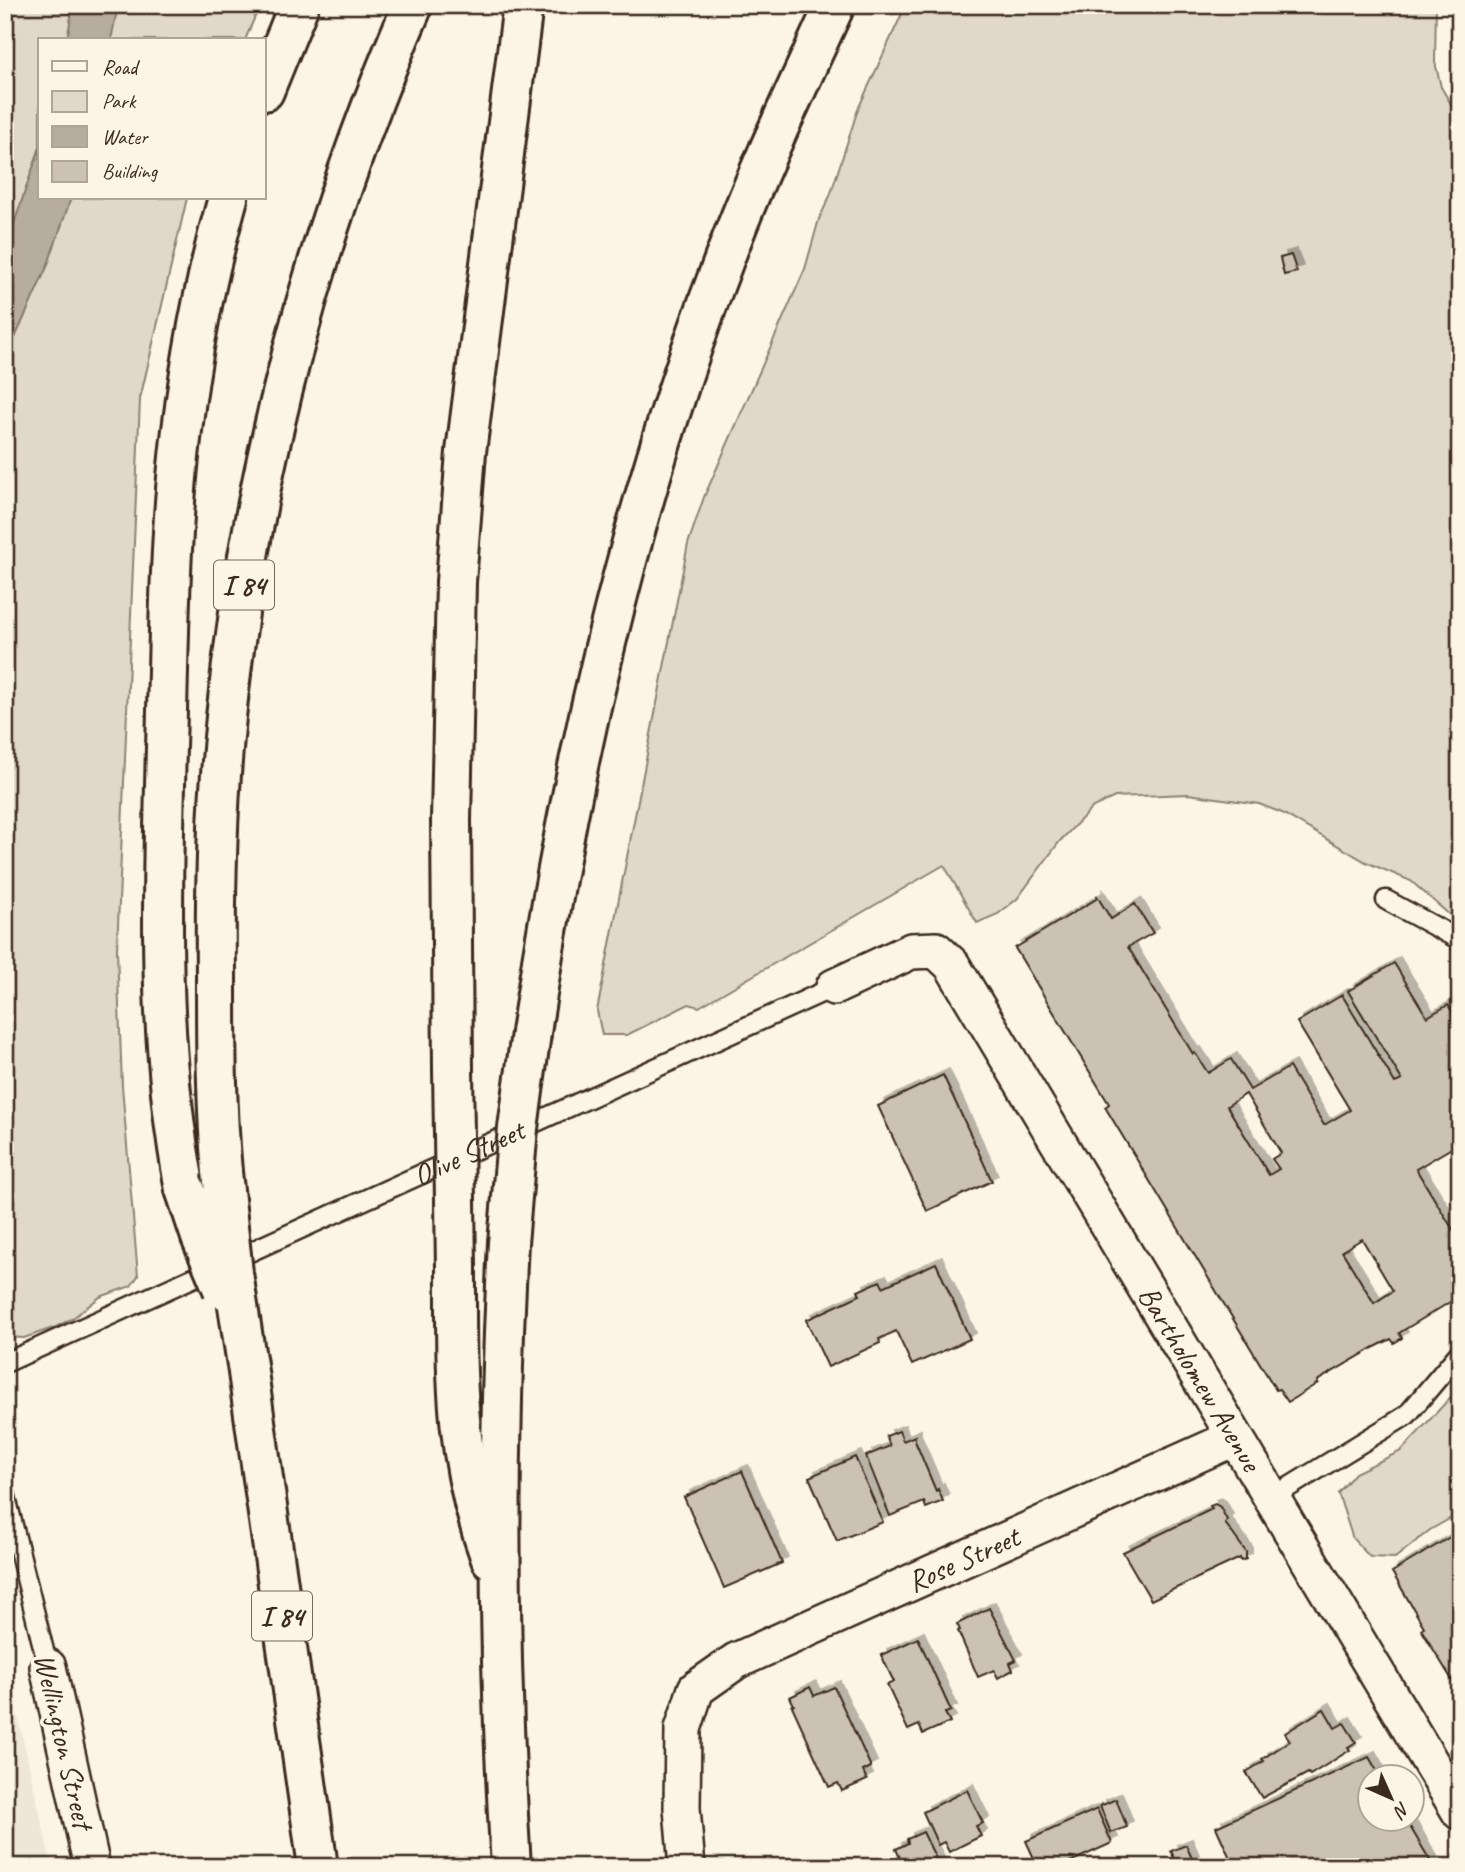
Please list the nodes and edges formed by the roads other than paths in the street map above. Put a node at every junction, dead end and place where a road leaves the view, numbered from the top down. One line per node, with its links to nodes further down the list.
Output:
1 (299, 5): 5 (highway)
2 (523, 5): 17 (highway, bridge)
3 (835, 5): 17 (highway, bridge)
4 (410, 12): 11 (highway, I 84, bridge)
5 (266, 86)
6 (228, 200): 11 (highway, bridge)
7 (1386, 900): 8 (lane)
8 (1460, 942)
9 (936, 950): 10 (street, Olive Street); 14 (street, Bartholomew Avenue)
10 (834, 986): 13 (lane, Olive Street)
11 (240, 1319): 21 (highway, I 84, bridge)
12 (1460, 1352): 16 (lane)
13 (5, 1363)
14 (1234, 1438): 16 (street, Bartholomew Avenue); 23 (street, Rose Street)
15 (5, 1493): 18 (lane, Wellington Street)
16 (1271, 1498): 19 (street, Bartholomew Avenue)
17 (502, 1584): 22 (highway)
18 (48, 1667): 20 (street, Wellington Street)
19 (1460, 1812)
20 (92, 1867)
21 (318, 1867)
22 (512, 1867)
23 (687, 1867)

